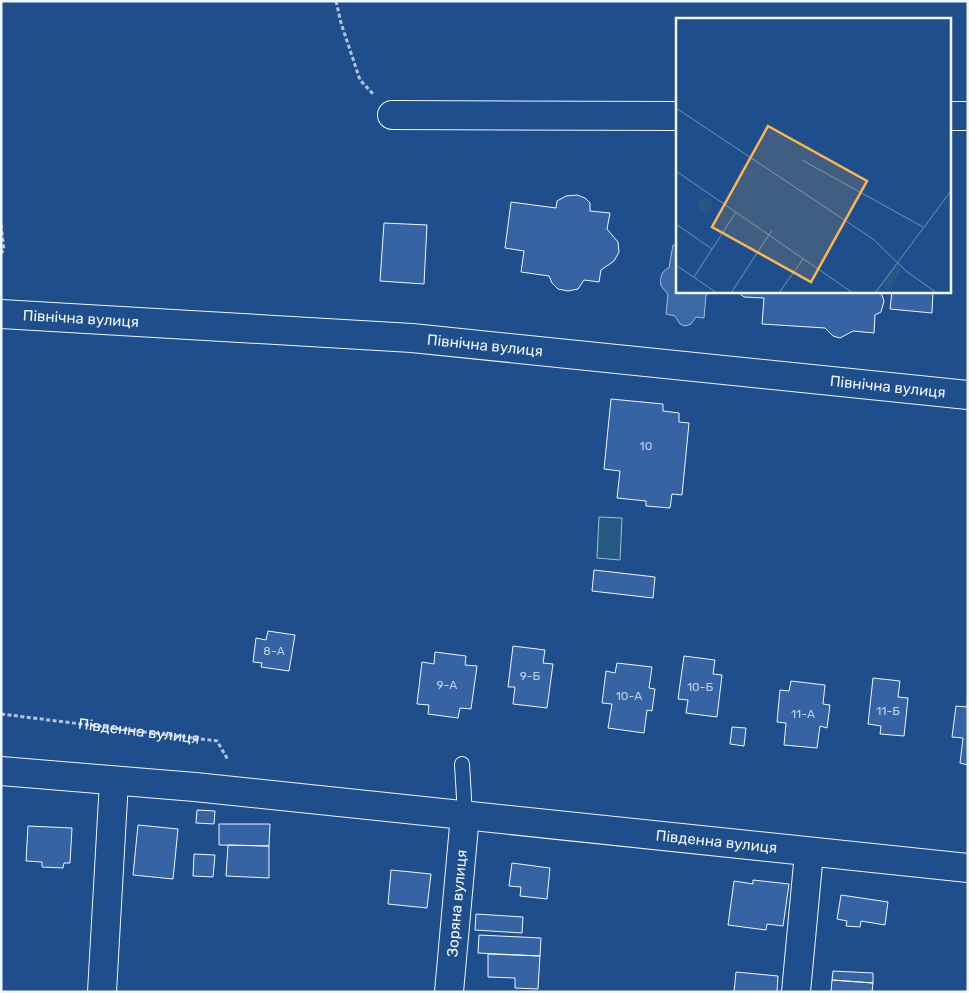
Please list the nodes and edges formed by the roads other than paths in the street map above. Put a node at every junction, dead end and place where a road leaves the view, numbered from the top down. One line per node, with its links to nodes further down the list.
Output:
1 (392, 115): 2 (street)
2 (676, 116)
3 (952, 116): 4 (street)
4 (968, 116)
5 (1, 314): 6 (street, Північна вулиця)
6 (968, 395)
7 (462, 764): 10 (lane)
8 (1, 771): 9 (street, Південна вулиця)
9 (114, 781): 10 (street, Південна вулиця); 13 (street)
10 (465, 815): 11 (street, Південна вулиця); 14 (street, Зоряна вулиця)
11 (809, 853): 12 (street, Південна вулиця); 15 (street)
12 (968, 868)
13 (102, 992)
14 (449, 992)
15 (796, 992)

